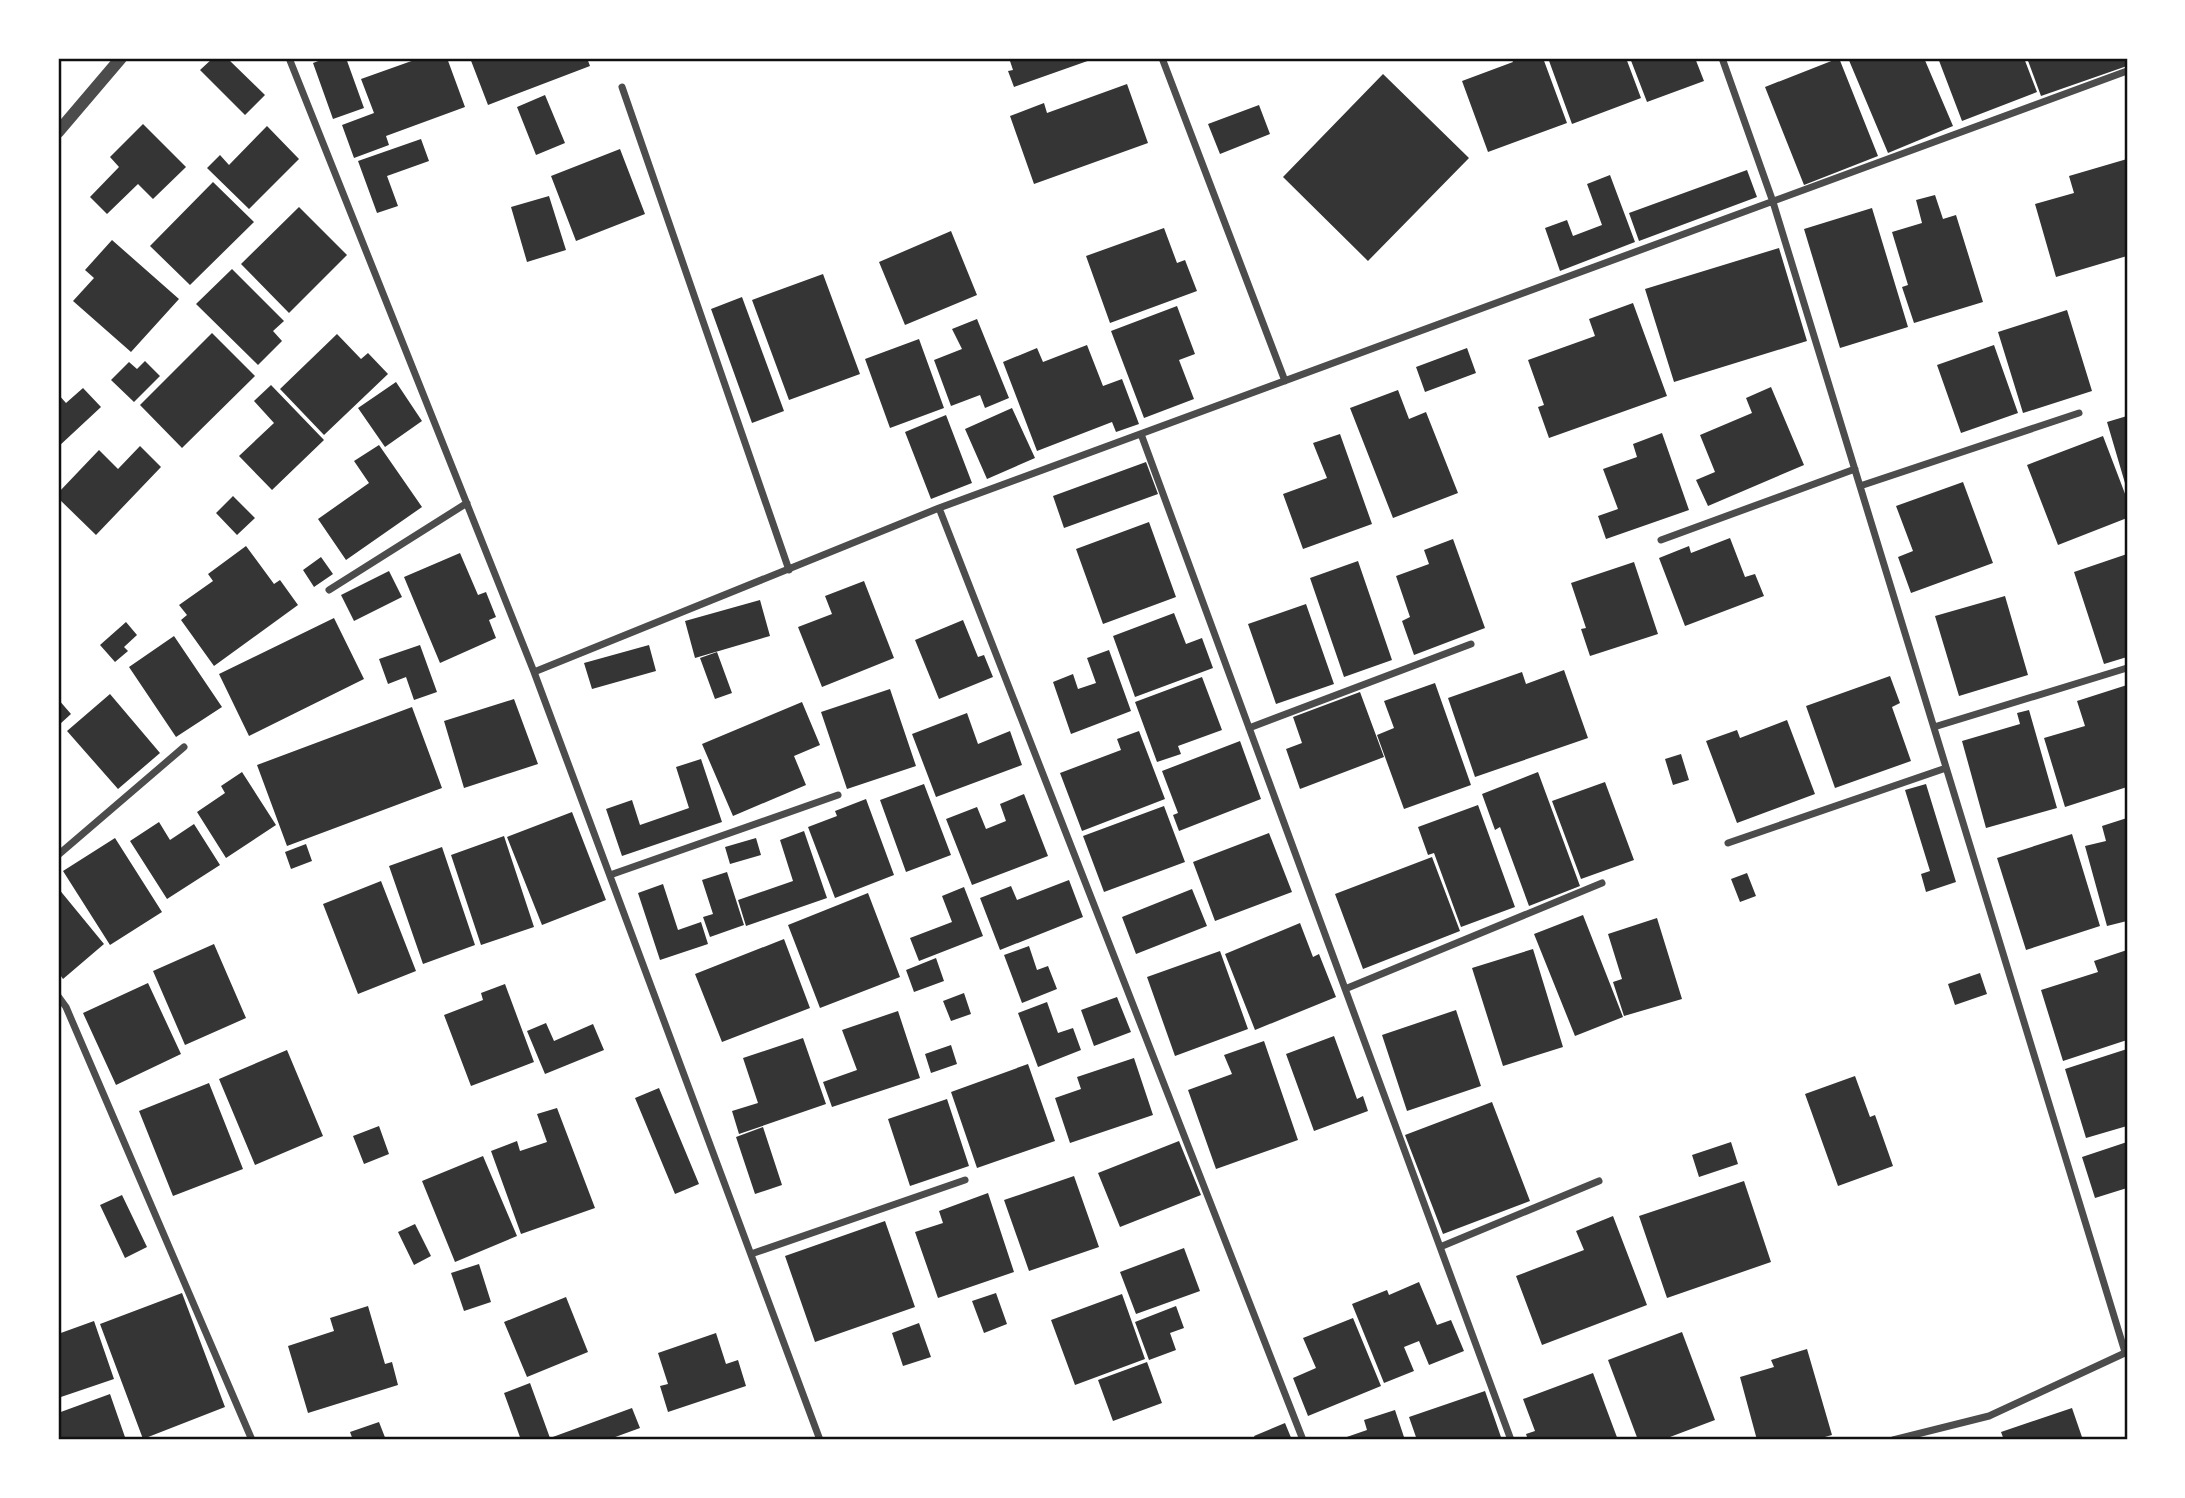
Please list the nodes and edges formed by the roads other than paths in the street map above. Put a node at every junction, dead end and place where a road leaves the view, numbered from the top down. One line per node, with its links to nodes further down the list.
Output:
1 (121, 58): 7 (street)
2 (289, 58): 14 (street)
3 (1162, 58): 9 (street)
4 (1722, 58): 8 (street)
5 (2127, 71): 8 (street)
6 (621, 87): 17 (street)
7 (58, 132)
8 (1773, 202): 9 (street); 12 (street)
9 (1285, 381): 11 (street)
10 (2079, 413): 13 (street)
11 (1141, 434): 15 (street); 23 (street)
12 (1855, 469): 13 (street); 16 (street)
13 (1860, 486): 22 (street)
14 (467, 503): 18 (street); 21 (street)
15 (939, 508): 17 (street); 40 (street)
16 (1661, 540)
17 (789, 570): 21 (street)
18 (329, 590)
19 (1471, 644): 23 (street)
20 (2127, 668): 22 (street)
21 (534, 672): 29 (street)
22 (1934, 727): 25 (street)
23 (1249, 728): 31 (street)
24 (184, 747): 28 (street)
25 (1946, 768): 27 (street); 37 (street)
26 (838, 795): 29 (street)
27 (1728, 843)
28 (58, 855)
29 (610, 876): 36 (street)
30 (1602, 883): 31 (street)
31 (1345, 989): 35 (street)
32 (58, 996): 38 (street)
33 (965, 1180): 36 (street)
34 (1599, 1181): 35 (street)
35 (1440, 1247): 41 (street)
36 (751, 1254): 39 (street)
37 (2126, 1352): 42 (street)
38 (252, 1440)
39 (820, 1440)
40 (1303, 1440)
41 (1511, 1440)
42 (1893, 1440)

